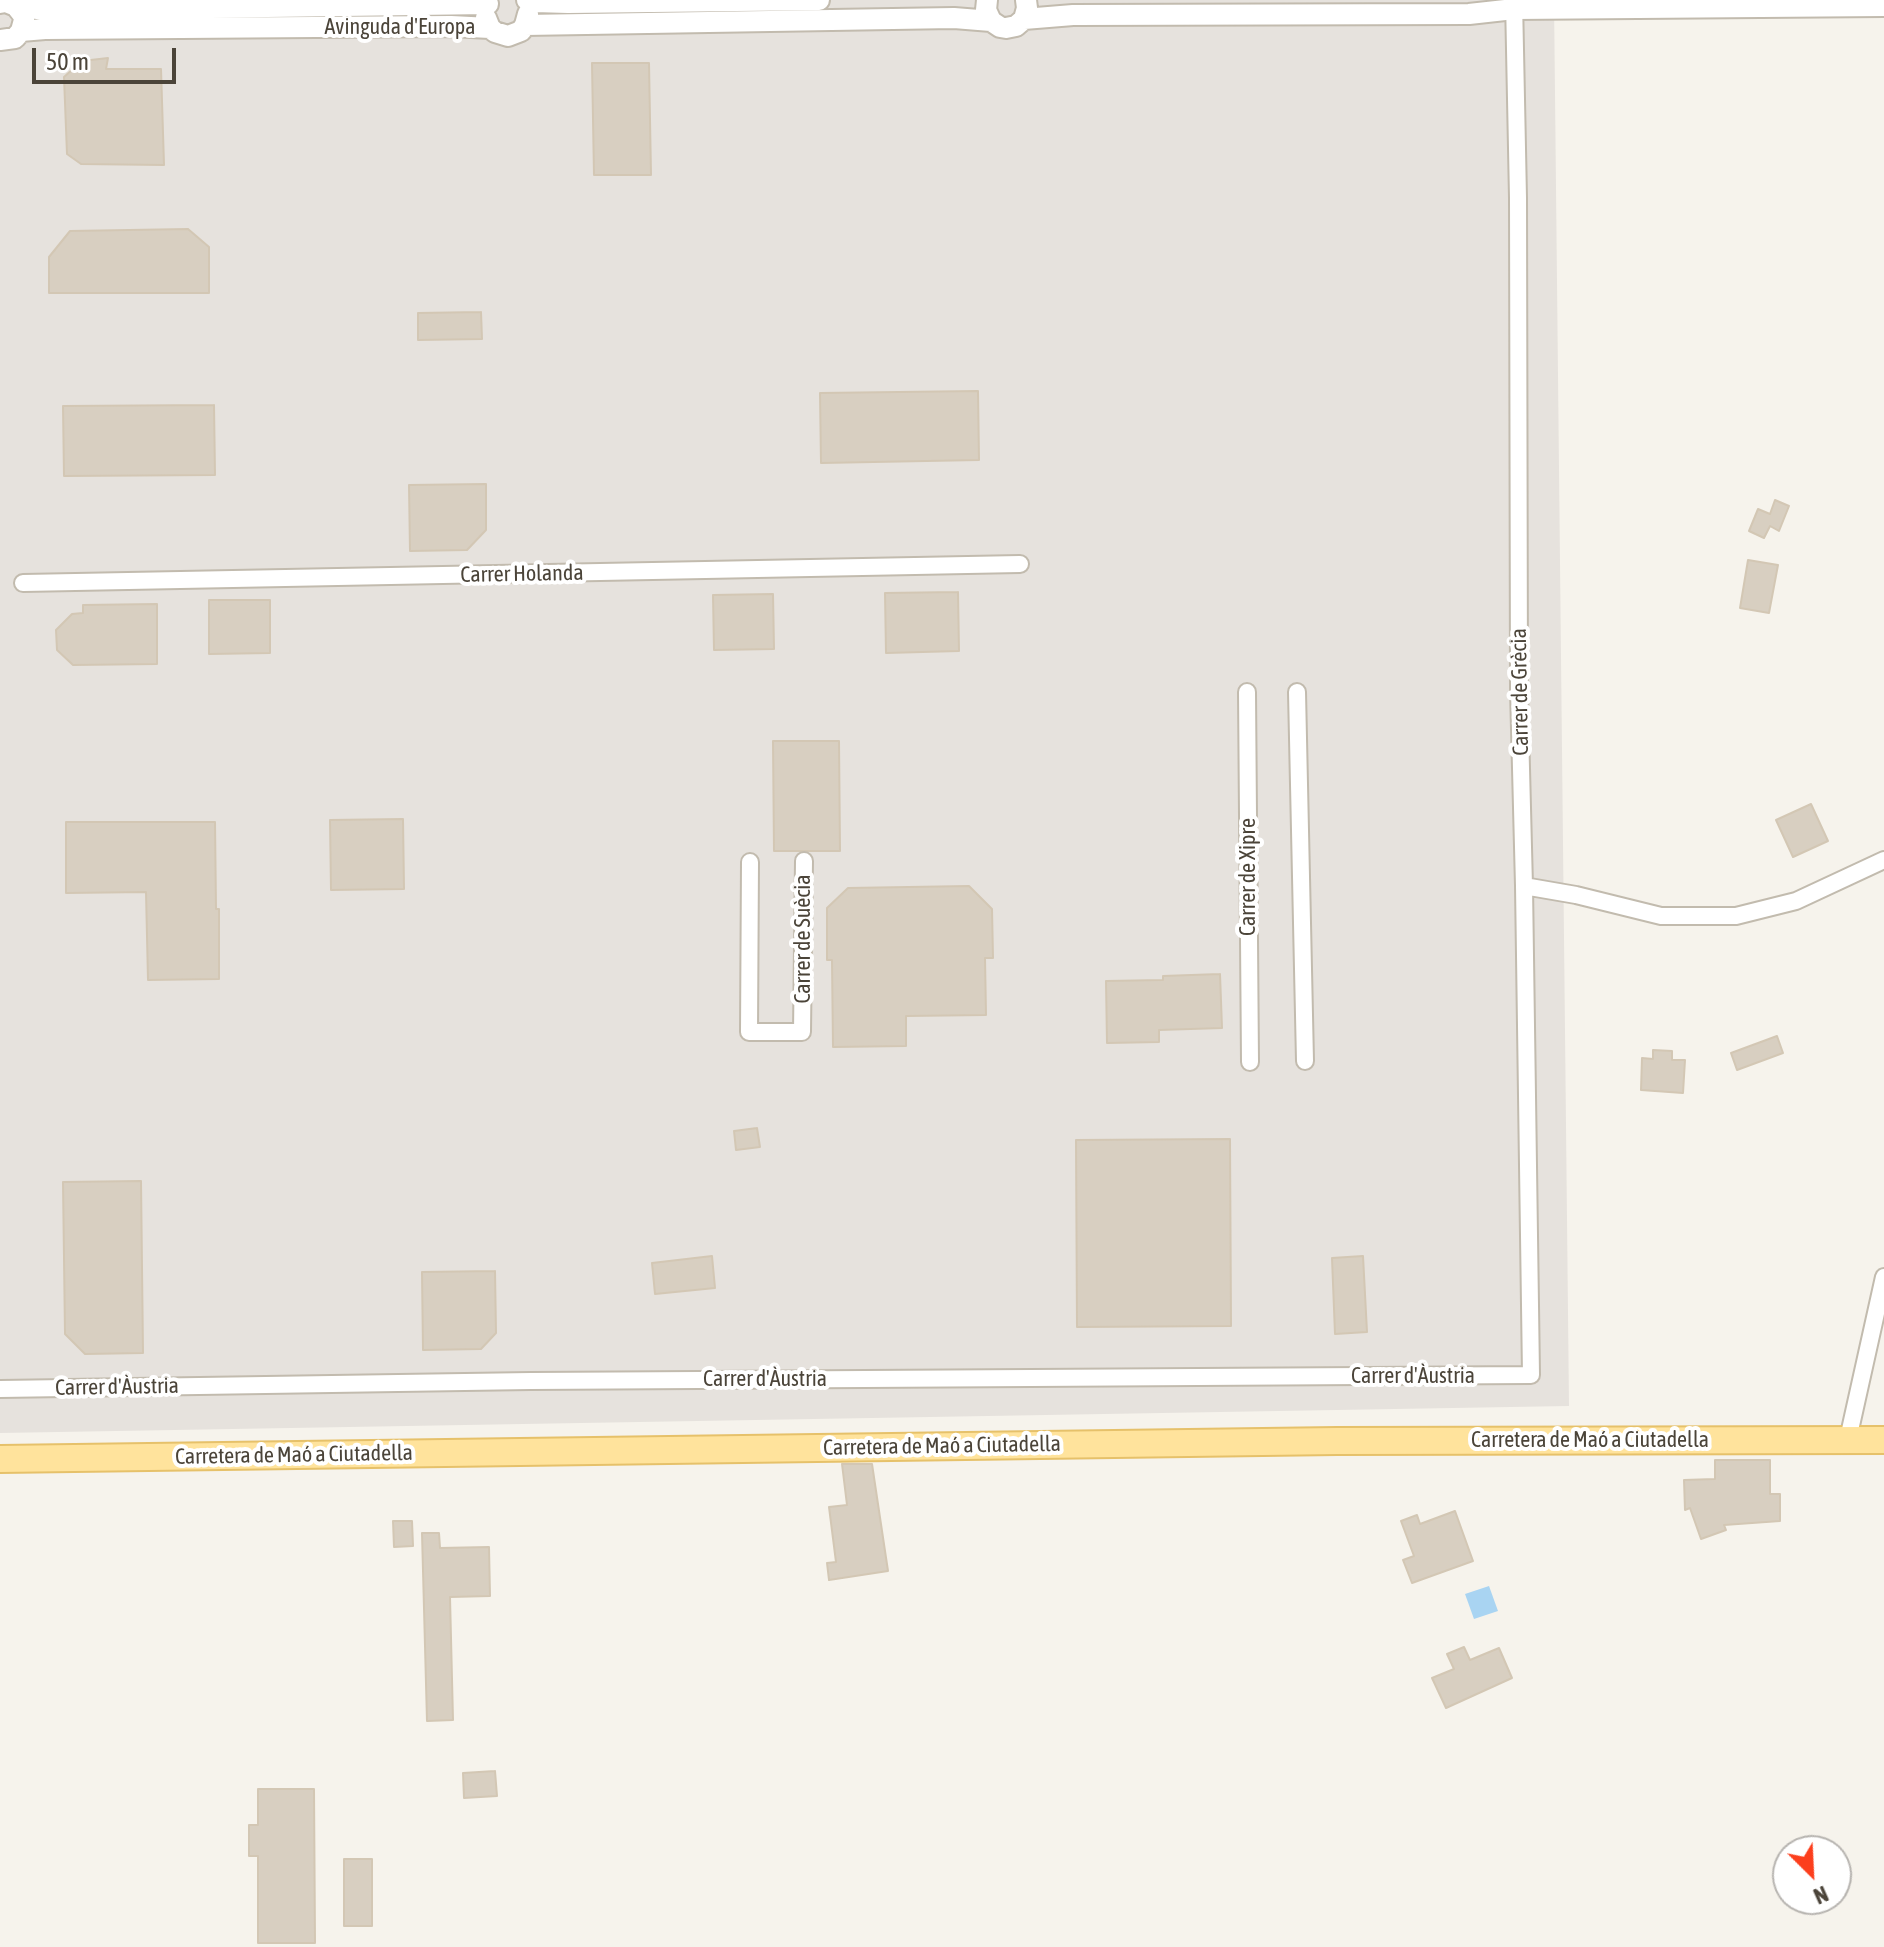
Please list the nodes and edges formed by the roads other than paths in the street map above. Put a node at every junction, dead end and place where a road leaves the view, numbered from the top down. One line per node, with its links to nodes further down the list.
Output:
1 (524, 0): 2 (street); 10 (street)
2 (819, 0)
3 (987, 0): 9 (street)
4 (490, 1): 5 (street, Avinguda d'Europa); 11 (street, Avinguda d'Europa)
5 (8, 5): 12 (street, Avinguda d'Europa)
6 (1514, 5): 7 (street, Avinguda d'Europa); 8 (street, Avinguda d'Europa); 21 (street, Carrer de Grècia)
7 (1884, 6)
8 (1025, 9): 9 (street, Avinguda d'Europa)
9 (991, 21): 10 (street, Avinguda d'Europa)
10 (525, 25): 11 (street, Avinguda d'Europa)
11 (490, 28): 12 (street, Avinguda d'Europa)
12 (21, 31): 13 (street, Avinguda d'Europa)
13 (0, 40)
14 (1020, 564): 15 (street, Carrer Holanda)
15 (23, 583)
16 (1247, 692): 23 (street, Carrer de Xipre)
17 (1297, 692): 22 (street)
18 (1884, 860): 21 (street)
19 (804, 861): 20 (street, Carrer de Suècia)
20 (750, 862)
21 (1524, 886): 25 (street, Carrer de Grècia)
22 (1305, 1061)
23 (1250, 1062)
24 (1884, 1277): 27 (street)
25 (1531, 1375): 26 (street, Carrer d'Àustria)
26 (0, 1389)
27 (1848, 1439): 28 (main road, Carretera de Maó a Ciutadella); 29 (main road, Carretera de Maó a Ciutadella)
28 (1884, 1440)
29 (0, 1459)

